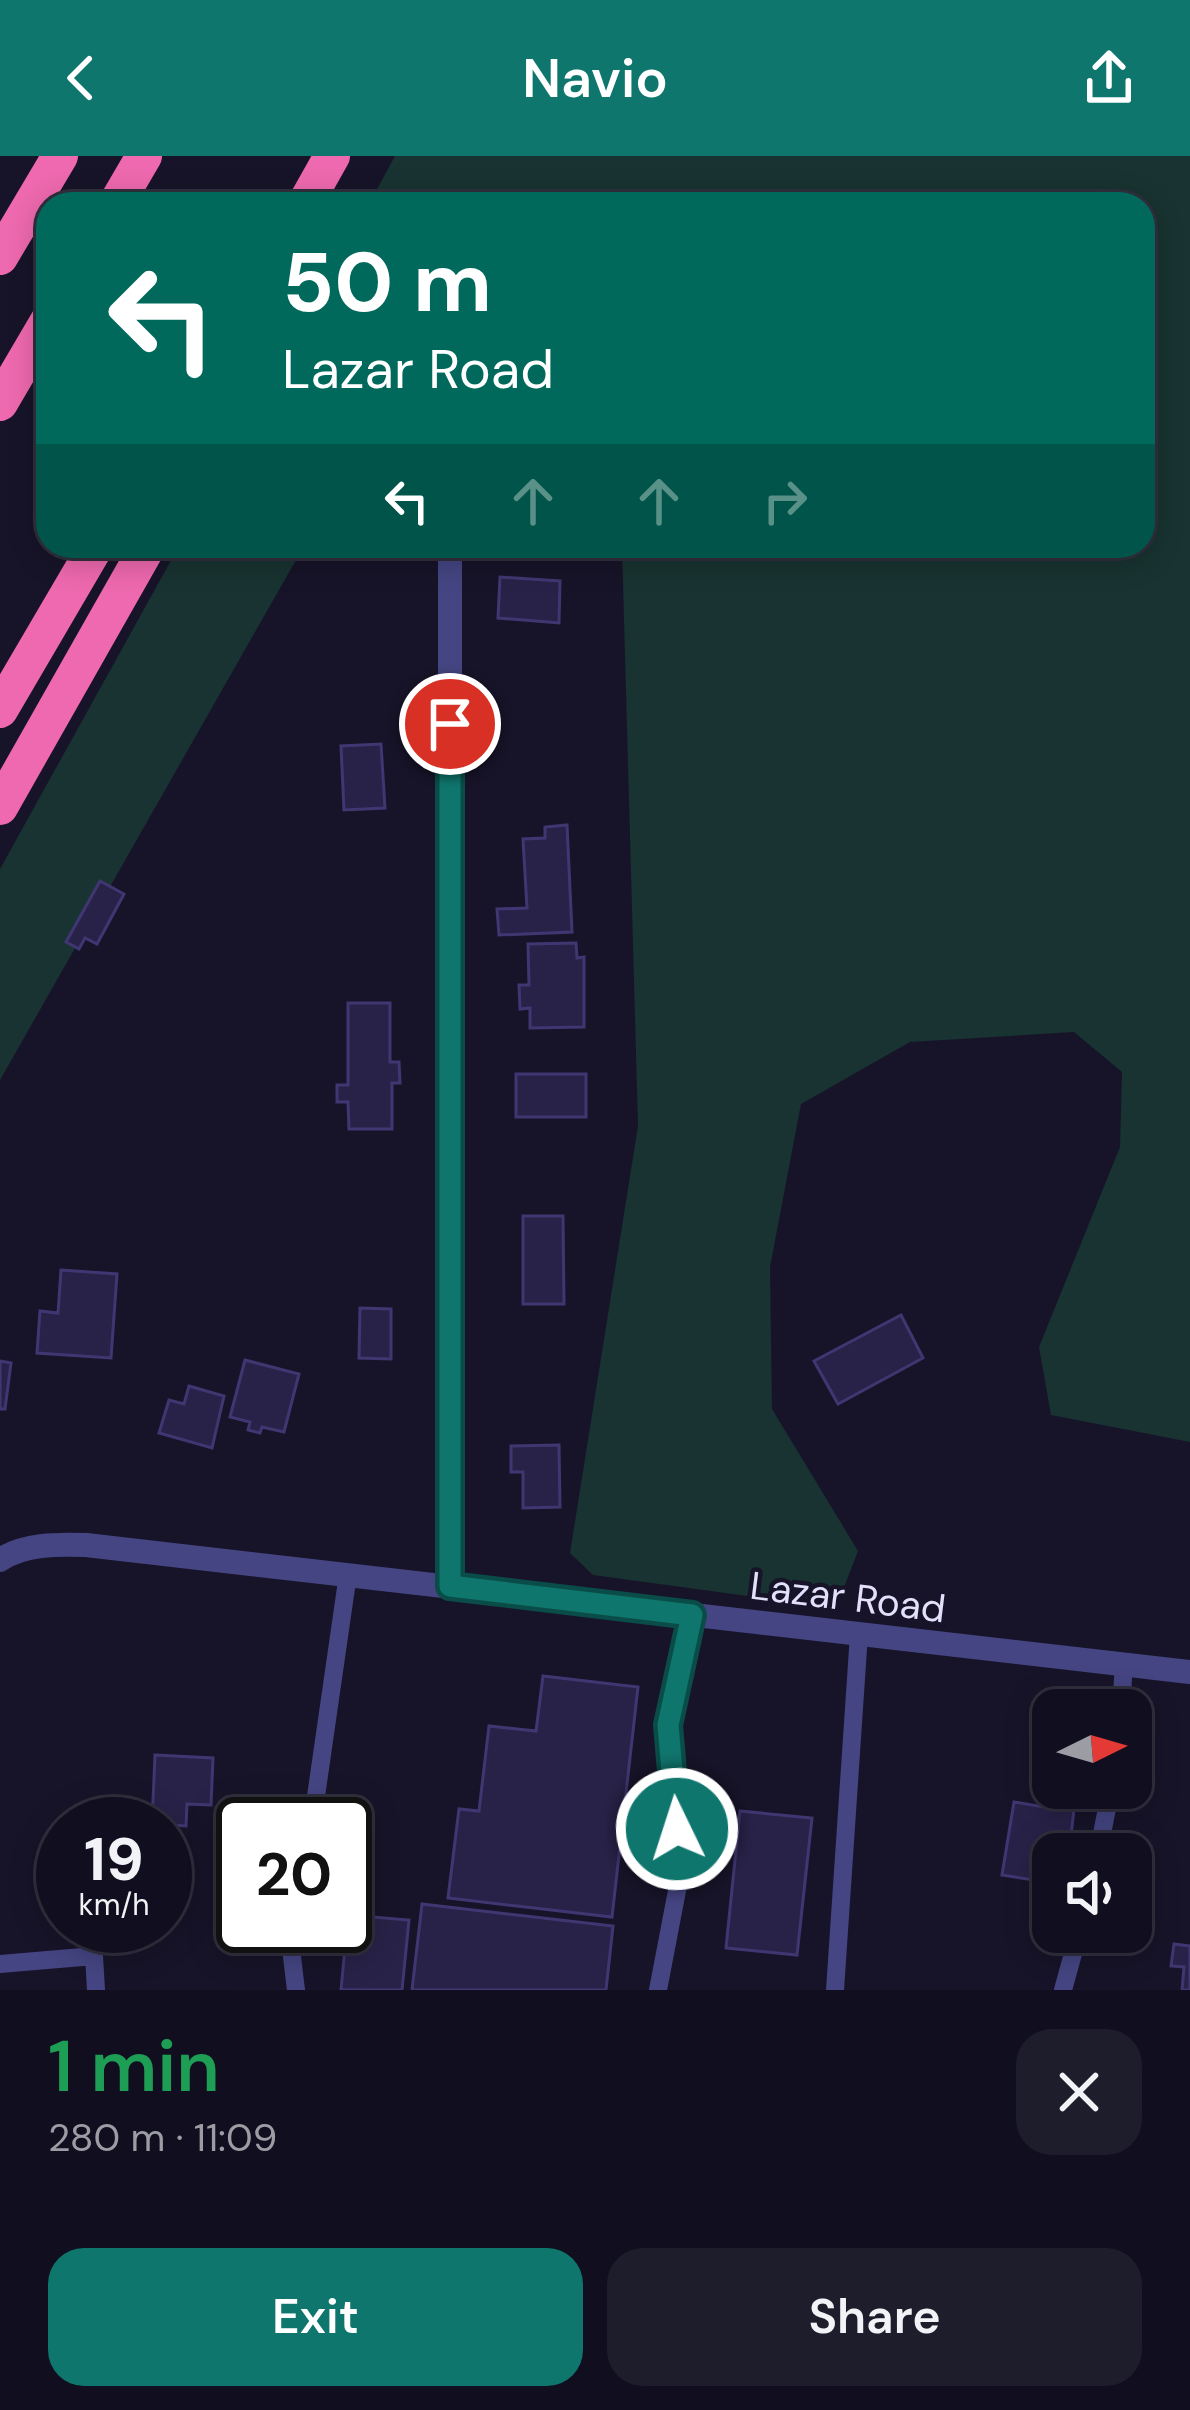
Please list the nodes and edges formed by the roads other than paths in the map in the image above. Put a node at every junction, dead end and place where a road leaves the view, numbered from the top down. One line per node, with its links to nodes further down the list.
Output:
1 (60, 156): 5 (highway)
2 (145, 156): 6 (highway)
3 (332, 156): 7 (highway)
4 (345, 156): 8 (highway)
5 (39, 192)
6 (123, 192)
7 (312, 192)
8 (329, 192)
9 (36, 196): 10 (highway)
10 (0, 257)
11 (36, 342): 12 (highway)
12 (0, 403)
13 (89, 558): 16 (highway)
14 (141, 558): 17 (highway)
15 (450, 558): 20 (street)
16 (0, 710)
17 (0, 807)
18 (0, 1560): 19 (street, Lazar Road)
19 (348, 1574): 20 (street, Lazar Road); 26 (lane)
20 (450, 1586): 21 (street, Lazar Road)
21 (692, 1615): 22 (street, Lazar Road); 32 (lane)
22 (859, 1634): 23 (street, Lazar Road); 33 (lane)
23 (1124, 1663): 24 (street, Lazar Road); 25 (lane)
24 (1190, 1672)
25 (1122, 1689)
26 (317, 1797)
27 (292, 1953): 31 (lane)
28 (1073, 1953): 34 (lane)
29 (0, 1964): 30 (lane)
30 (96, 1990)
31 (296, 1990)
32 (658, 1990)
33 (835, 1990)
34 (1064, 1990)

